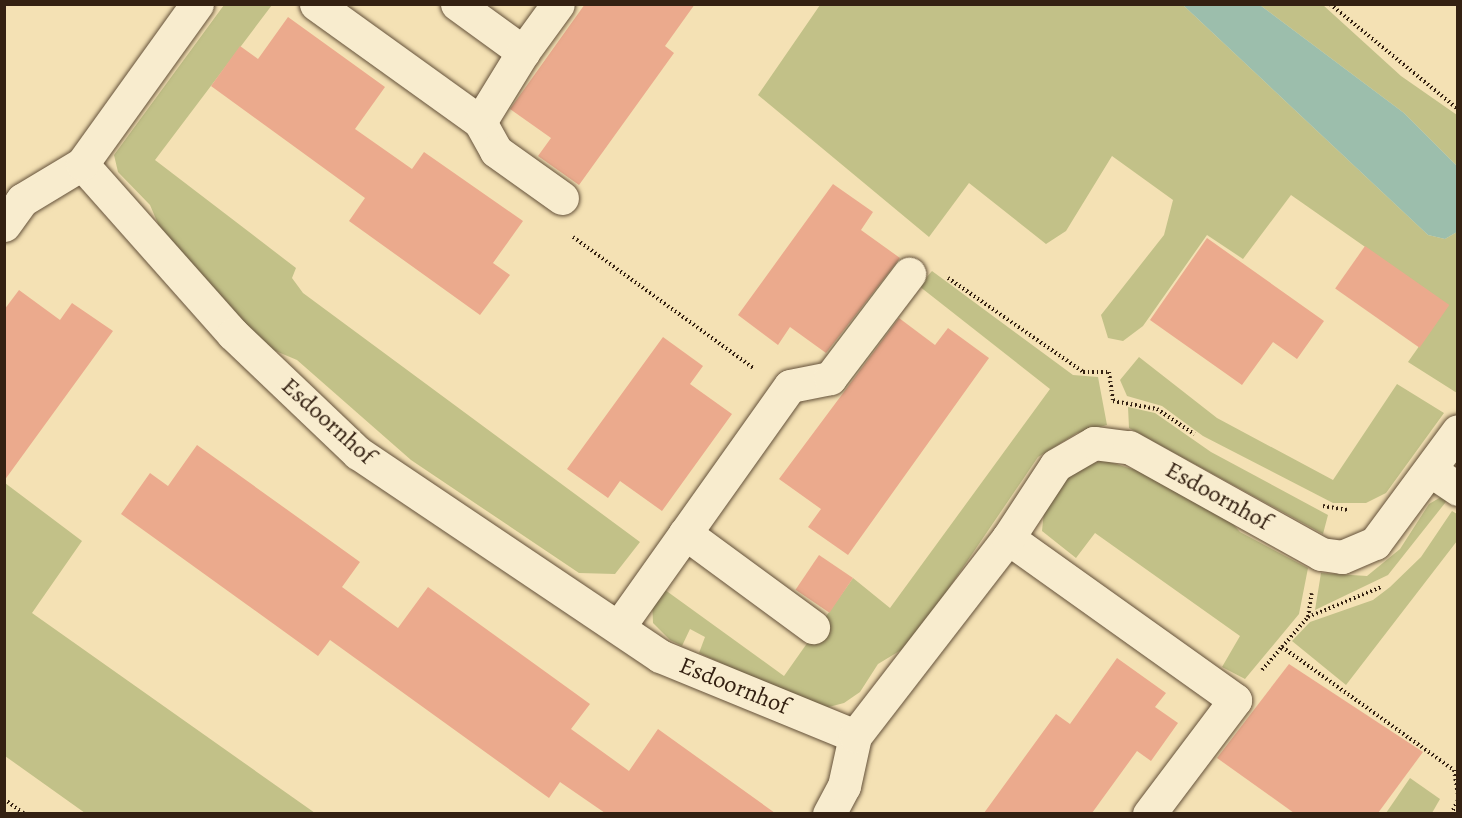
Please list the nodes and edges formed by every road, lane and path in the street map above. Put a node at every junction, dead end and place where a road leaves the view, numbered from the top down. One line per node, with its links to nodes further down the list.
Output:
1 (197, 4): 9 (street)
2 (315, 4): 8 (street)
3 (457, 4): 6 (street)
4 (558, 4): 6 (street)
5 (1330, 4): 7 (path)
6 (523, 52): 8 (street)
7 (1458, 109)
8 (480, 122): 10 (street)
9 (82, 164): 11 (street); 24 (street, Esdoornhof)
10 (562, 198): 13 (path)
11 (10, 204)
12 (909, 274): 13 (street); 14 (path)
13 (790, 386): 22 (street)
14 (1113, 401): 16 (path); 17 (path)
15 (1458, 430): 18 (street, Esdoornhof)
16 (1199, 438)
17 (1119, 446): 21 (street, Esdoornhof); 23 (street, Esdoornhof)
18 (1430, 470): 19 (street); 21 (street, Esdoornhof)
19 (1458, 489)
20 (1316, 502): 21 (path)
21 (1406, 504)
22 (686, 533): 24 (street); 25 (street)
23 (1008, 538): 26 (street); 27 (street, Esdoornhof)
24 (621, 625): 27 (street, Esdoornhof)
25 (813, 627)
26 (1235, 700): 28 (path); 33 (street)
27 (855, 735): 32 (street, Esdoornhof)
28 (1458, 795)
29 (4, 799): 31 (path)
30 (1458, 800): 34 (path)
31 (25, 813)
32 (829, 813)
33 (1149, 813)
34 (1451, 813)

